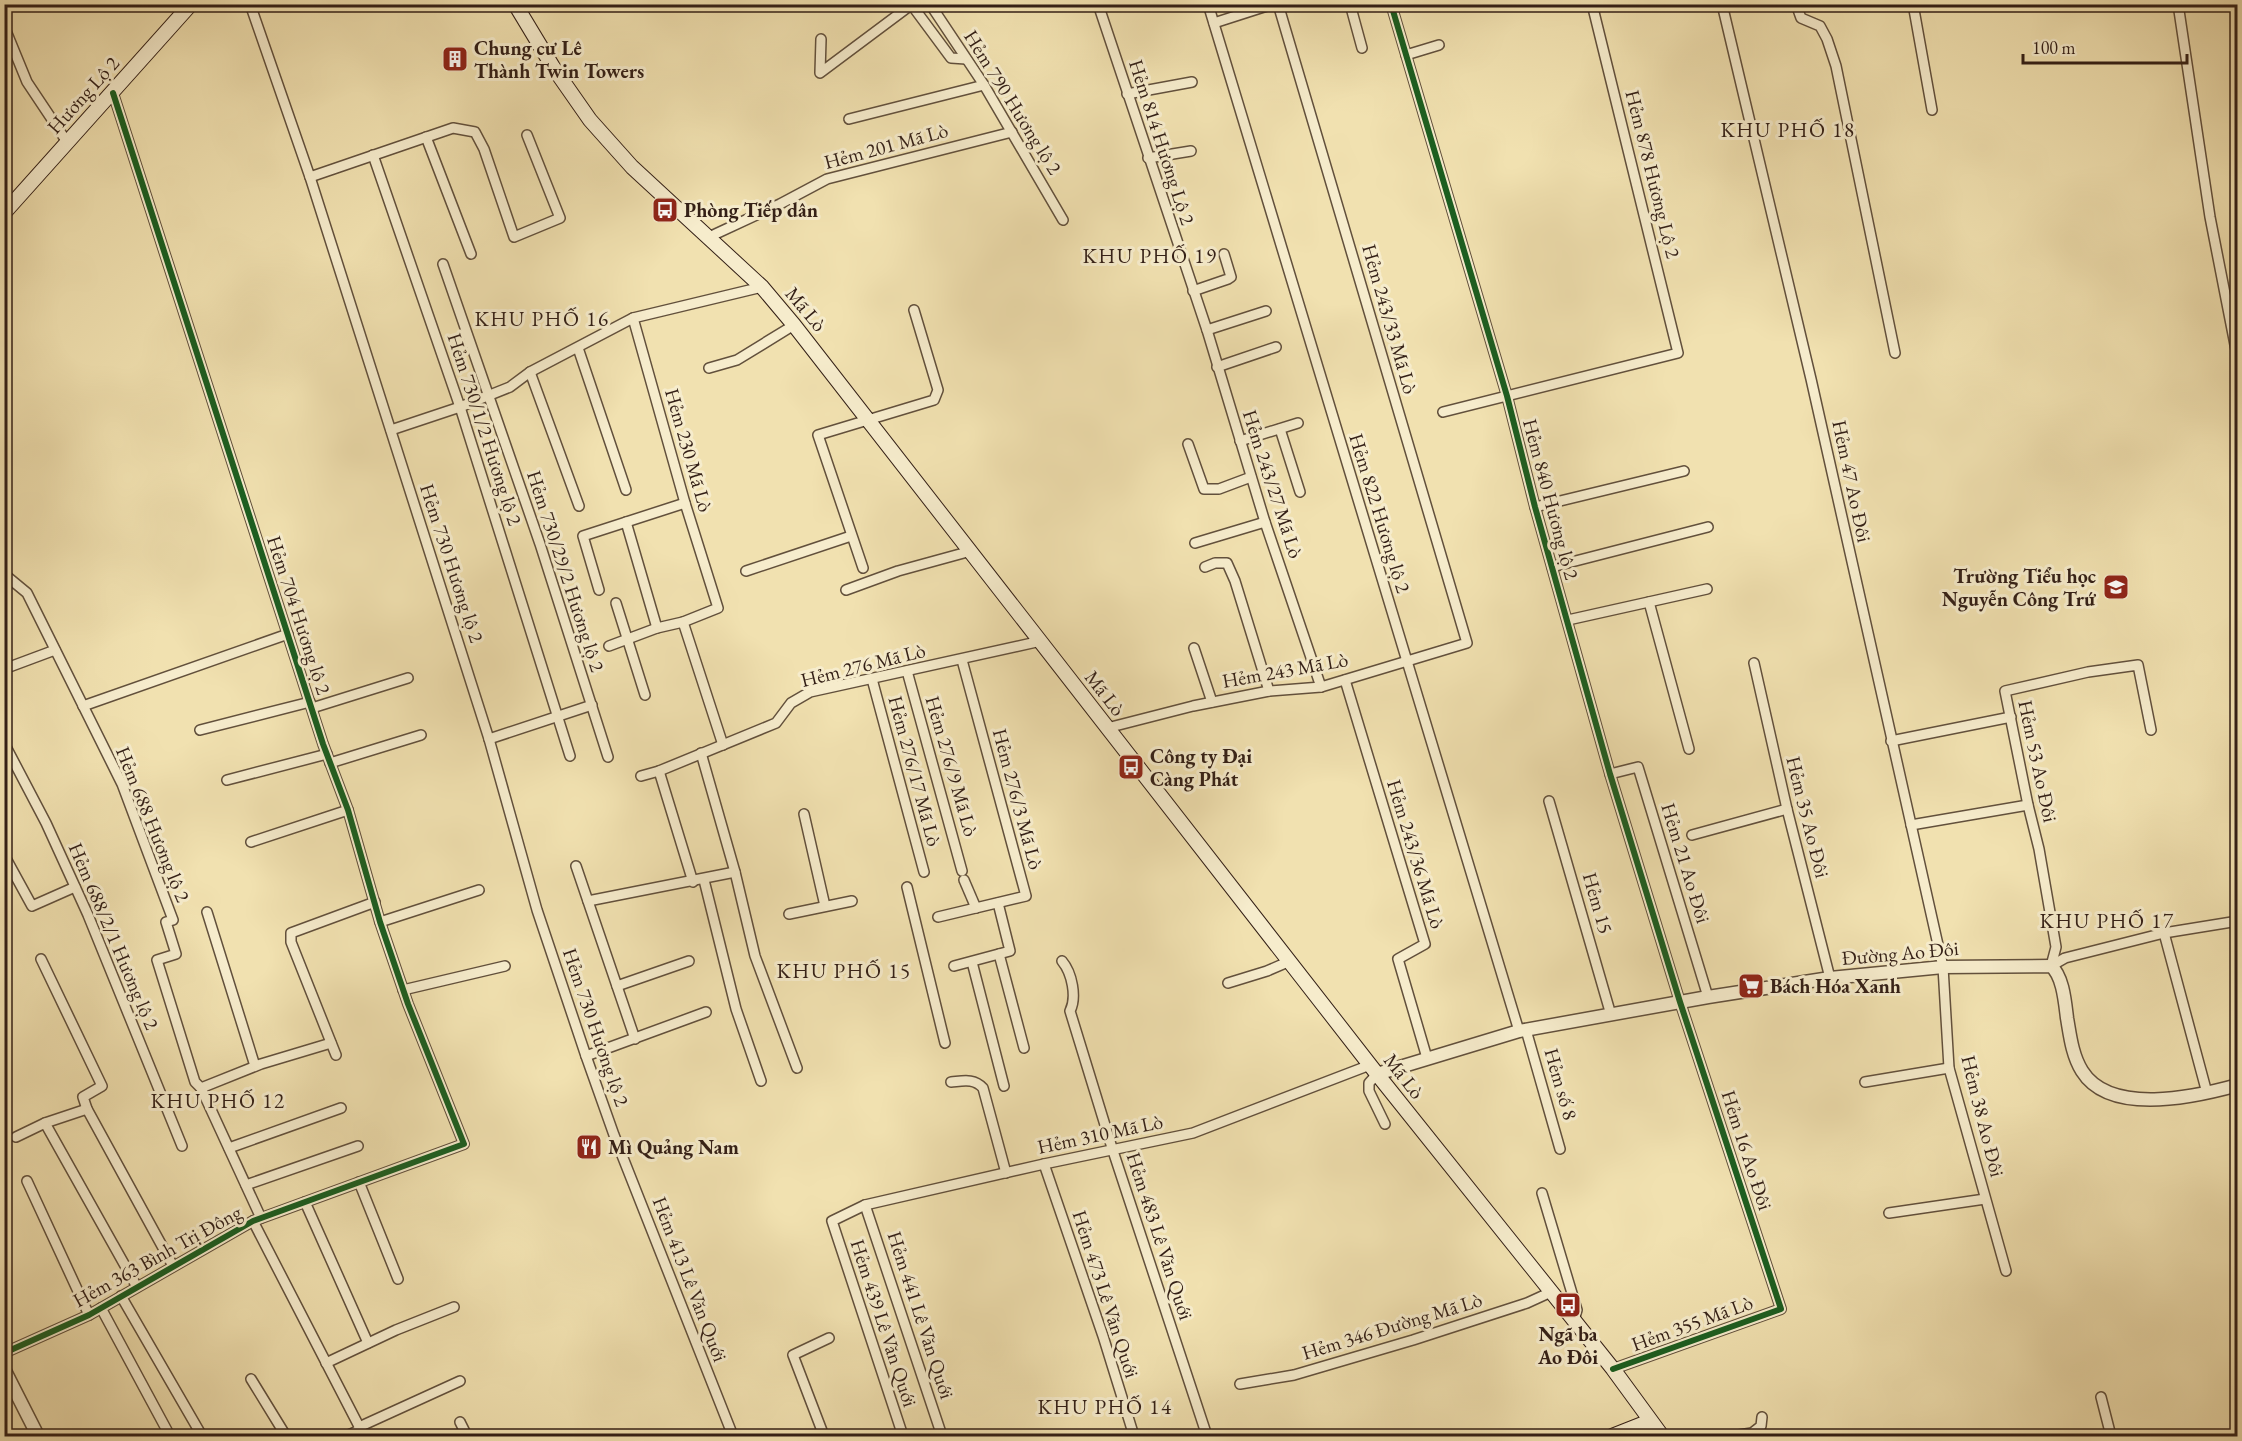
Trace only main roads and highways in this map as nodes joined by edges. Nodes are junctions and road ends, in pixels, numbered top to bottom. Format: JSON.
{"nodes":[{"id":1,"x":191,"y":4,"type":"edge"},
{"id":2,"x":515,"y":4,"type":"edge"},
{"id":3,"x":4,"y":213,"type":"edge"},
{"id":4,"x":1650,"y":1420,"type":"junction"},
{"id":5,"x":1658,"y":1435,"type":"edge"},
{"id":6,"x":1612,"y":1437,"type":"edge"}],
"edges":[{"from":1,"to":3,"type":"main road","name":"Hương Lộ 2"},
{"from":2,"to":4,"type":"main road","name":"Mã Lò"},
{"from":4,"to":5,"type":"main road","name":"Mã Lò"},
{"from":4,"to":6,"type":"main road"}]}
